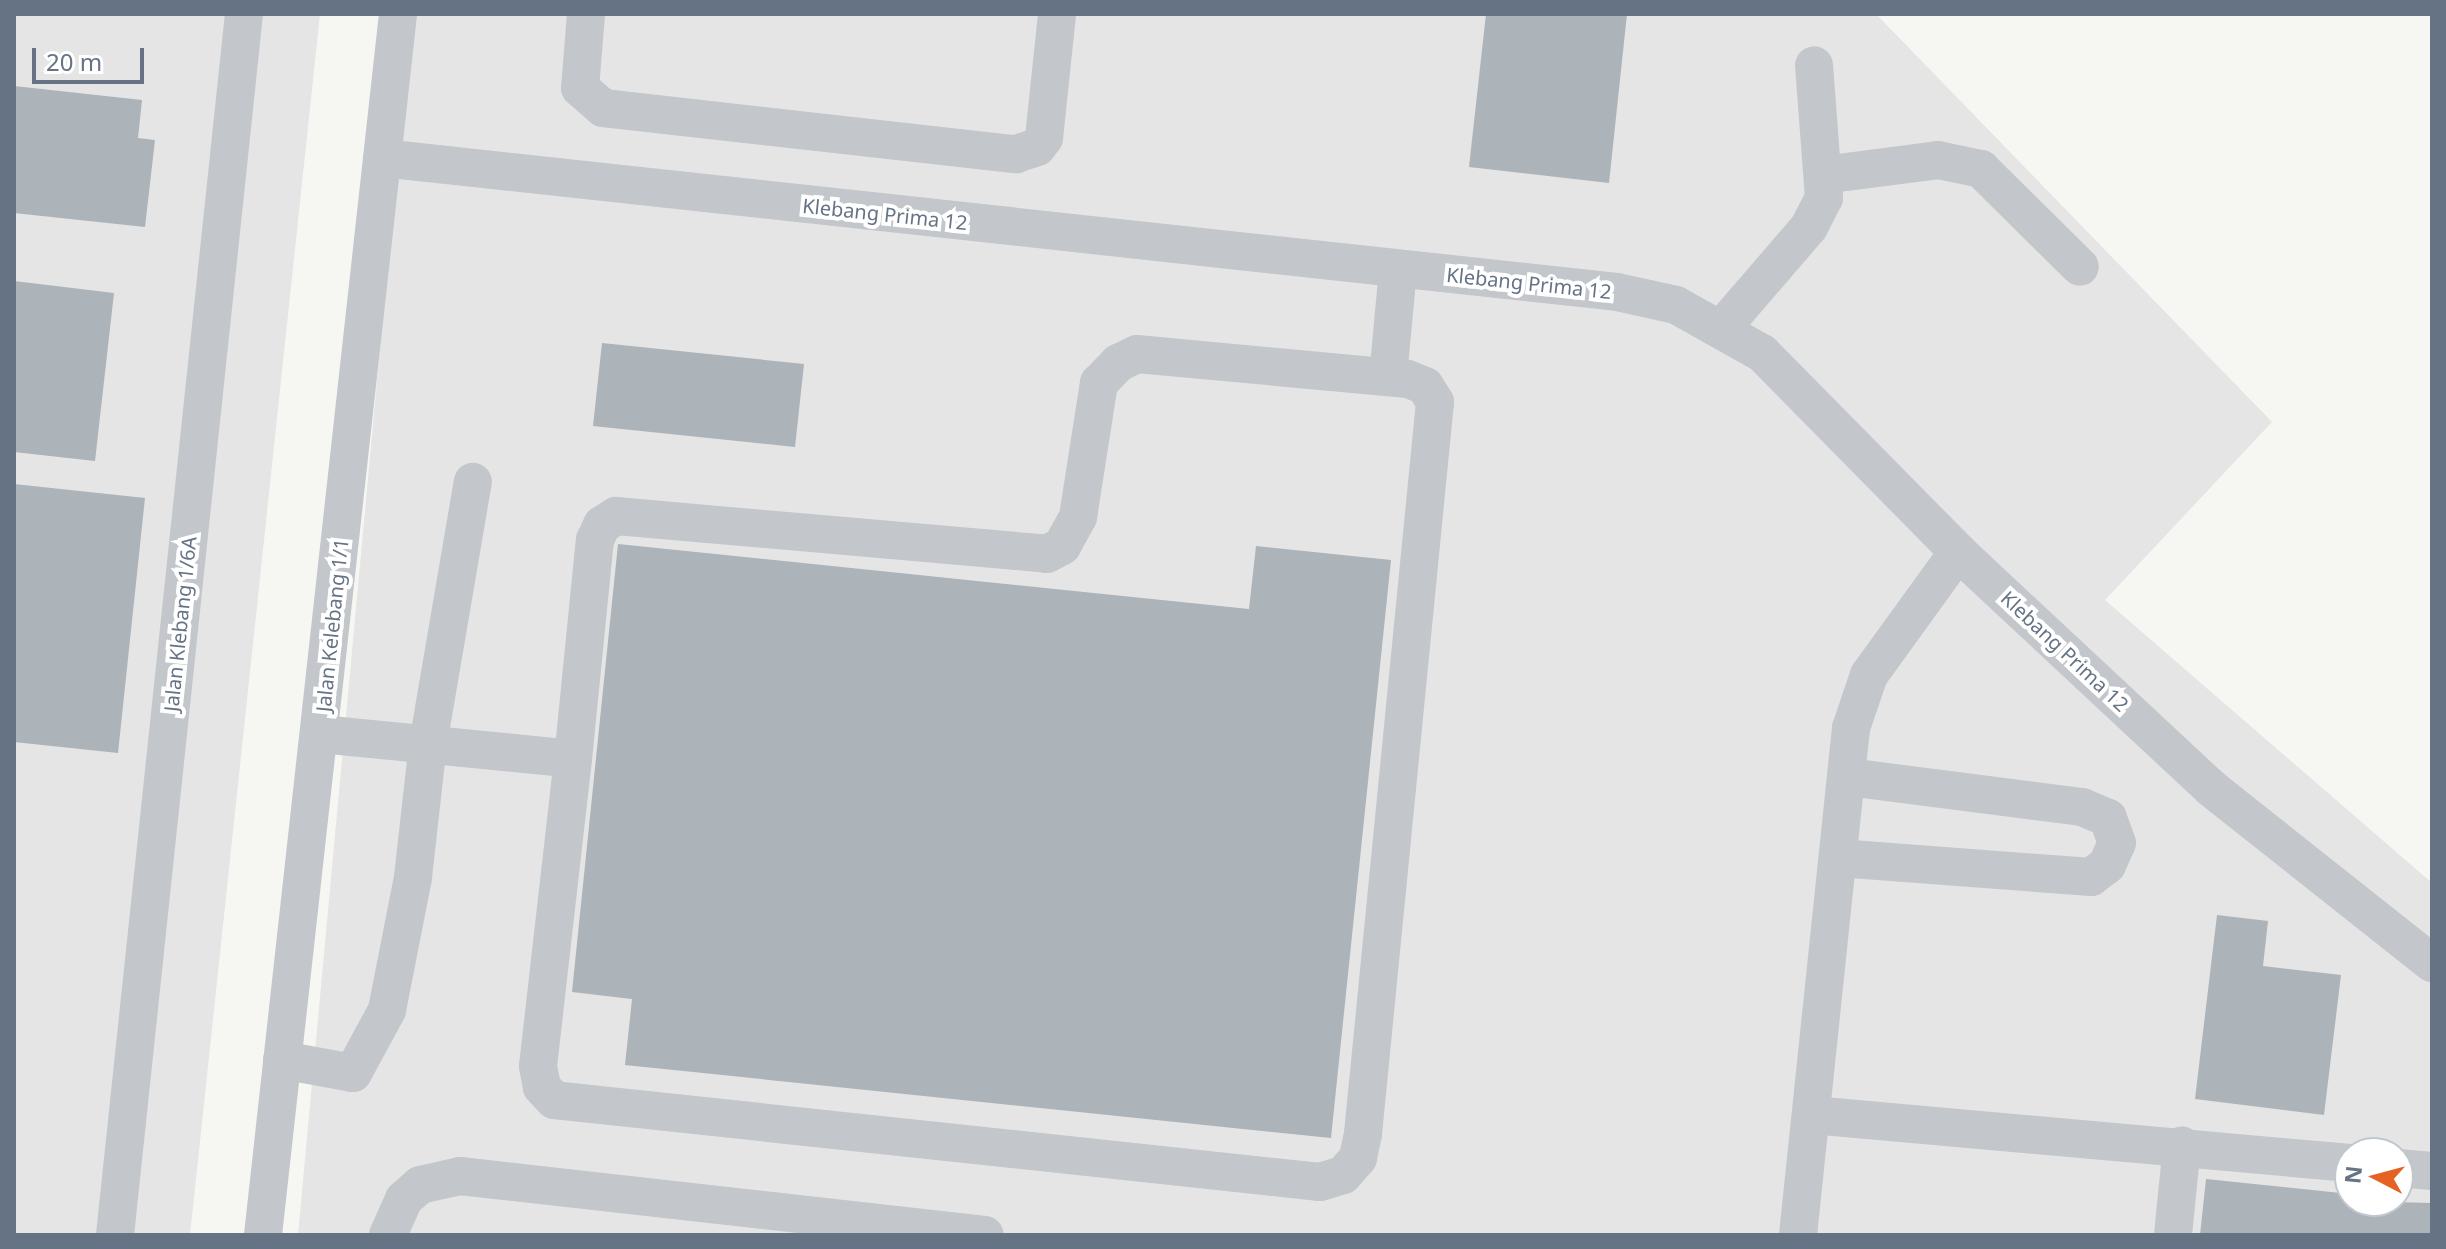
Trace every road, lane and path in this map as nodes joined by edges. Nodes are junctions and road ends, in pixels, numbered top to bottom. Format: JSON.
{"nodes":[{"id":1,"x":244,"y":14,"type":"edge"},
{"id":2,"x":398,"y":14,"type":"edge"},
{"id":3,"x":586,"y":14,"type":"edge"},
{"id":4,"x":1057,"y":14,"type":"edge"},
{"id":5,"x":1814,"y":65,"type":"dead end"},
{"id":6,"x":382,"y":158,"type":"junction"},
{"id":7,"x":1823,"y":175,"type":"junction"},
{"id":8,"x":2080,"y":267,"type":"dead end"},
{"id":9,"x":1398,"y":269,"type":"junction"},
{"id":10,"x":1723,"y":327,"type":"junction"},
{"id":11,"x":1388,"y":377,"type":"junction"},
{"id":12,"x":473,"y":482,"type":"dead end"},
{"id":13,"x":1958,"y":552,"type":"junction"},
{"id":14,"x":320,"y":734,"type":"junction"},
{"id":15,"x":428,"y":744,"type":"junction"},
{"id":16,"x":573,"y":759,"type":"junction"},
{"id":17,"x":1847,"y":777,"type":"junction"},
{"id":18,"x":1838,"y":858,"type":"junction"},
{"id":19,"x":2432,"y":963,"type":"edge"},
{"id":20,"x":282,"y":1060,"type":"junction"},
{"id":21,"x":1812,"y":1115,"type":"junction"},
{"id":22,"x":2182,"y":1145,"type":"junction"},
{"id":23,"x":2334,"y":1161,"type":"edge"},
{"id":24,"x":822,"y":1227,"type":"edge"},
{"id":25,"x":115,"y":1235,"type":"edge"},
{"id":26,"x":263,"y":1235,"type":"edge"},
{"id":27,"x":388,"y":1235,"type":"edge"},
{"id":28,"x":985,"y":1235,"type":"edge"},
{"id":29,"x":1798,"y":1235,"type":"edge"},
{"id":30,"x":2173,"y":1235,"type":"edge"}],
"edges":[{"from":1,"to":25,"type":"street","name":"Jalan Klebang 1/6A"},
{"from":2,"to":6,"type":"street","name":"Jalan Kelebang 1/1"},
{"from":3,"to":4,"type":"street"},
{"from":5,"to":7,"type":"street"},
{"from":6,"to":9,"type":"street","name":"Klebang Prima 12"},
{"from":6,"to":14,"type":"street","name":"Jalan Kelebang 1/1"},
{"from":7,"to":8,"type":"street"},
{"from":7,"to":10,"type":"street"},
{"from":9,"to":10,"type":"street","name":"Klebang Prima 12"},
{"from":9,"to":11,"type":"street"},
{"from":10,"to":13,"type":"street","name":"Klebang Prima 12"},
{"from":11,"to":16,"type":"street"},
{"from":11,"to":16,"type":"street"},
{"from":12,"to":15,"type":"street"},
{"from":13,"to":17,"type":"street"},
{"from":13,"to":19,"type":"street","name":"Klebang Prima 12"},
{"from":14,"to":15,"type":"street"},
{"from":14,"to":20,"type":"street","name":"Jalan Kelebang 1/1"},
{"from":15,"to":16,"type":"street"},
{"from":15,"to":20,"type":"street"},
{"from":17,"to":18,"type":"street"},
{"from":17,"to":18,"type":"street"},
{"from":18,"to":21,"type":"street"},
{"from":20,"to":26,"type":"street","name":"Jalan Kelebang 1/1"},
{"from":21,"to":22,"type":"street"},
{"from":21,"to":29,"type":"street"},
{"from":22,"to":23,"type":"street"},
{"from":22,"to":30,"type":"street"},
{"from":24,"to":27,"type":"street"},
{"from":24,"to":28,"type":"street"}]}
